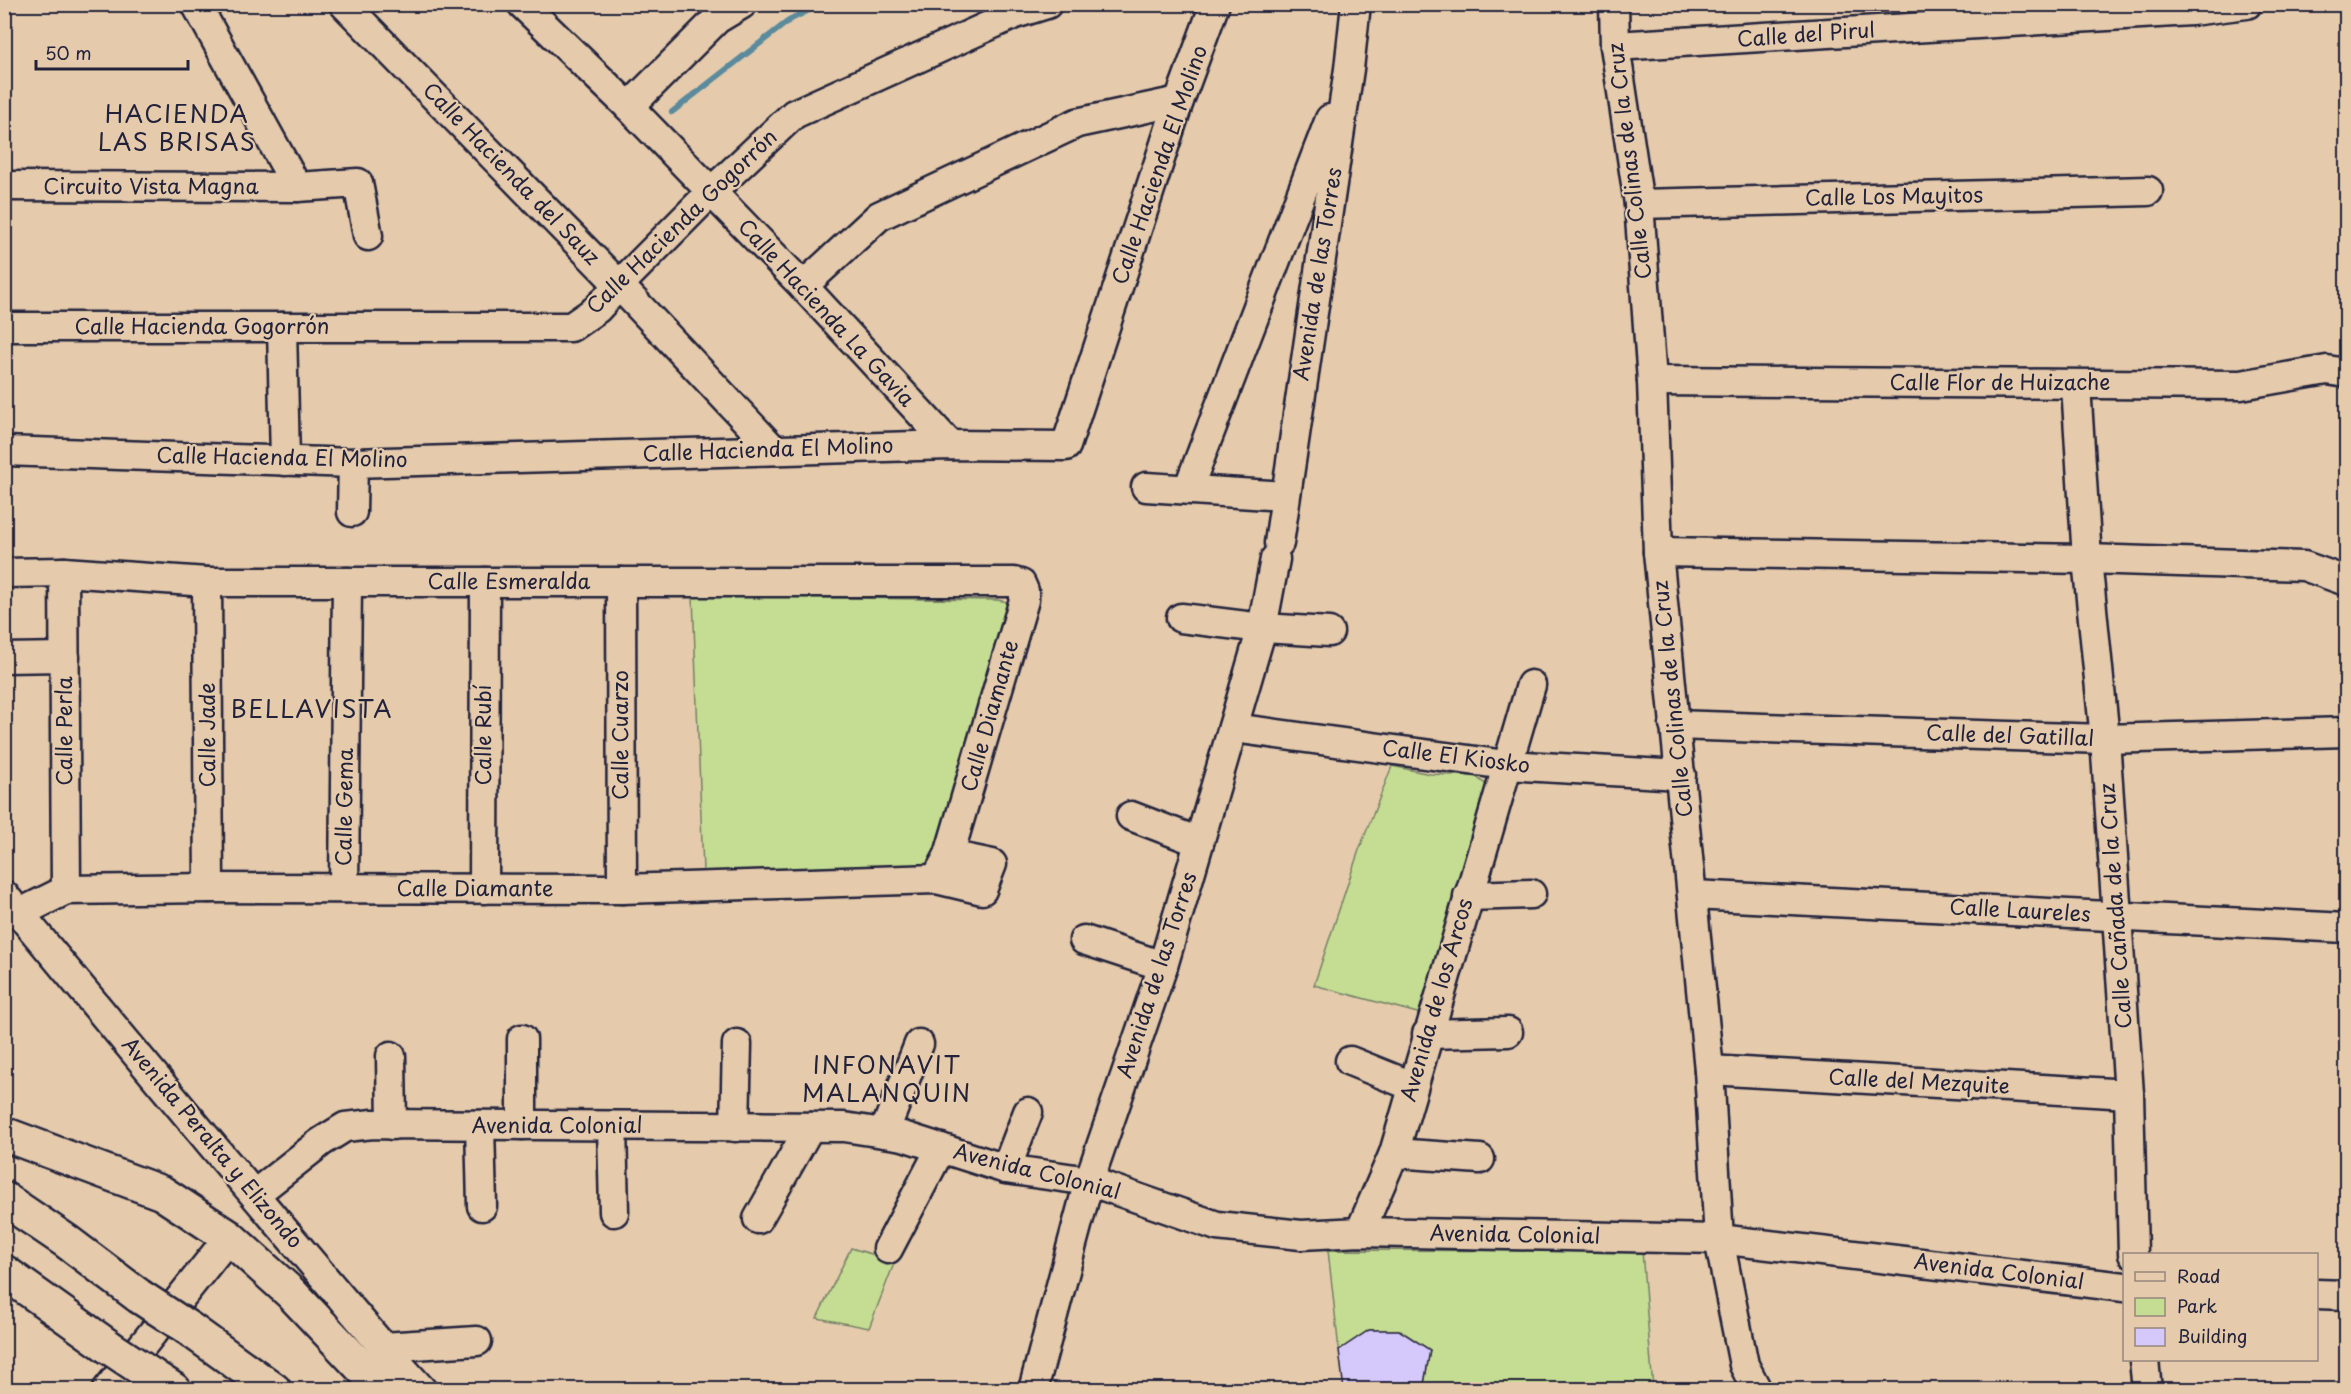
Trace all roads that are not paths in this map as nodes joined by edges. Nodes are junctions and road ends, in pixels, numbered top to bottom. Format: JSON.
{"nodes":[{"id":1,"x":196,"y":4,"type":"edge"},
{"id":2,"x":344,"y":4,"type":"edge"},
{"id":3,"x":522,"y":4,"type":"edge"},
{"id":4,"x":742,"y":4,"type":"edge"},
{"id":5,"x":1047,"y":4,"type":"edge"},
{"id":6,"x":1215,"y":4,"type":"edge"},
{"id":7,"x":1356,"y":4,"type":"edge"},
{"id":8,"x":1614,"y":4,"type":"edge"},
{"id":9,"x":2247,"y":4,"type":"edge"},
{"id":10,"x":1615,"y":46,"type":"junction"},
{"id":11,"x":1349,"y":69,"type":"junction"},
{"id":12,"x":1179,"y":101,"type":"junction"},
{"id":13,"x":629,"y":107,"type":"junction"},
{"id":14,"x":4,"y":186,"type":"edge"},
{"id":15,"x":297,"y":187,"type":"junction"},
{"id":16,"x":2148,"y":191,"type":"dead end"},
{"id":17,"x":711,"y":192,"type":"junction"},
{"id":18,"x":1639,"y":204,"type":"junction"},
{"id":19,"x":368,"y":236,"type":"dead end"},
{"id":20,"x":619,"y":285,"type":"junction"},
{"id":21,"x":803,"y":286,"type":"junction"},
{"id":22,"x":4,"y":327,"type":"edge"},
{"id":23,"x":282,"y":327,"type":"junction"},
{"id":24,"x":2346,"y":373,"type":"edge"},
{"id":25,"x":1652,"y":381,"type":"junction"},
{"id":26,"x":2076,"y":385,"type":"junction"},
{"id":27,"x":950,"y":445,"type":"junction"},
{"id":28,"x":774,"y":450,"type":"junction"},
{"id":29,"x":4,"y":451,"type":"edge"},
{"id":30,"x":285,"y":461,"type":"junction"},
{"id":31,"x":353,"y":463,"type":"junction"},
{"id":32,"x":1146,"y":487,"type":"dead end"},
{"id":33,"x":1188,"y":489,"type":"junction"},
{"id":34,"x":1285,"y":496,"type":"junction"},
{"id":35,"x":352,"y":512,"type":"dead end"},
{"id":36,"x":1658,"y":552,"type":"junction"},
{"id":37,"x":2087,"y":559,"type":"junction"},
{"id":38,"x":64,"y":572,"type":"junction"},
{"id":39,"x":4,"y":573,"type":"edge"},
{"id":40,"x":2346,"y":581,"type":"edge"},
{"id":41,"x":207,"y":582,"type":"junction"},
{"id":42,"x":347,"y":582,"type":"junction"},
{"id":43,"x":485,"y":582,"type":"junction"},
{"id":44,"x":621,"y":582,"type":"junction"},
{"id":45,"x":1014,"y":582,"type":"joint"},
{"id":46,"x":1181,"y":618,"type":"dead end"},
{"id":47,"x":1262,"y":628,"type":"junction"},
{"id":48,"x":1329,"y":632,"type":"dead end"},
{"id":49,"x":65,"y":657,"type":"junction"},
{"id":50,"x":4,"y":658,"type":"edge"},
{"id":51,"x":1531,"y":684,"type":"dead end"},
{"id":52,"x":1674,"y":725,"type":"junction"},
{"id":53,"x":1233,"y":728,"type":"junction"},
{"id":54,"x":2346,"y":732,"type":"edge"},
{"id":55,"x":2105,"y":739,"type":"junction"},
{"id":56,"x":1506,"y":765,"type":"junction"},
{"id":57,"x":1681,"y":775,"type":"junction"},
{"id":58,"x":1131,"y":816,"type":"dead end"},
{"id":59,"x":1199,"y":842,"type":"junction"},
{"id":60,"x":209,"y":888,"type":"junction"},
{"id":61,"x":344,"y":888,"type":"junction"},
{"id":62,"x":484,"y":889,"type":"junction"},
{"id":63,"x":622,"y":889,"type":"junction"},
{"id":64,"x":66,"y":890,"type":"junction"},
{"id":65,"x":1531,"y":894,"type":"dead end"},
{"id":66,"x":1693,"y":895,"type":"junction"},
{"id":67,"x":1468,"y":896,"type":"junction"},
{"id":68,"x":12,"y":904,"type":"edge"},
{"id":69,"x":2116,"y":915,"type":"junction"},
{"id":70,"x":2346,"y":928,"type":"edge"},
{"id":71,"x":1084,"y":940,"type":"dead end"},
{"id":72,"x":1163,"y":966,"type":"junction"},
{"id":73,"x":1508,"y":1032,"type":"dead end"},
{"id":74,"x":1427,"y":1034,"type":"junction"},
{"id":75,"x":522,"y":1039,"type":"dead end"},
{"id":76,"x":736,"y":1044,"type":"dead end"},
{"id":77,"x":919,"y":1044,"type":"dead end"},
{"id":78,"x":391,"y":1056,"type":"dead end"},
{"id":79,"x":1350,"y":1061,"type":"dead end"},
{"id":80,"x":1709,"y":1071,"type":"junction"},
{"id":81,"x":1412,"y":1086,"type":"junction"},
{"id":82,"x":2129,"y":1094,"type":"junction"},
{"id":83,"x":1028,"y":1112,"type":"dead end"},
{"id":84,"x":392,"y":1125,"type":"junction"},
{"id":85,"x":480,"y":1125,"type":"junction"},
{"id":86,"x":522,"y":1125,"type":"junction"},
{"id":87,"x":612,"y":1126,"type":"junction"},
{"id":88,"x":735,"y":1127,"type":"junction"},
{"id":89,"x":810,"y":1127,"type":"junction"},
{"id":90,"x":884,"y":1133,"type":"junction"},
{"id":91,"x":4,"y":1134,"type":"edge"},
{"id":92,"x":942,"y":1148,"type":"junction"},
{"id":93,"x":1394,"y":1153,"type":"junction"},
{"id":94,"x":1480,"y":1160,"type":"dead end"},
{"id":95,"x":1006,"y":1169,"type":"junction"},
{"id":96,"x":1089,"y":1182,"type":"junction"},
{"id":97,"x":255,"y":1194,"type":"junction"},
{"id":98,"x":4,"y":1199,"type":"edge"},
{"id":99,"x":482,"y":1206,"type":"dead end"},
{"id":100,"x":614,"y":1212,"type":"dead end"},
{"id":101,"x":758,"y":1219,"type":"dead end"},
{"id":102,"x":1360,"y":1232,"type":"junction"},
{"id":103,"x":229,"y":1237,"type":"junction"},
{"id":104,"x":1719,"y":1239,"type":"junction"},
{"id":105,"x":888,"y":1249,"type":"dead end"},
{"id":106,"x":2133,"y":1253,"type":"edge"},
{"id":107,"x":4,"y":1272,"type":"edge"},
{"id":108,"x":2123,"y":1287,"type":"edge"},
{"id":109,"x":2318,"y":1294,"type":"edge"},
{"id":110,"x":2346,"y":1295,"type":"edge"},
{"id":111,"x":477,"y":1341,"type":"dead end"},
{"id":112,"x":383,"y":1347,"type":"junction"},
{"id":113,"x":2144,"y":1361,"type":"edge"},
{"id":114,"x":163,"y":1382,"type":"edge"},
{"id":115,"x":107,"y":1389,"type":"edge"},
{"id":116,"x":274,"y":1389,"type":"edge"},
{"id":117,"x":383,"y":1389,"type":"edge"},
{"id":118,"x":422,"y":1389,"type":"edge"},
{"id":119,"x":1033,"y":1389,"type":"edge"},
{"id":120,"x":1757,"y":1389,"type":"edge"},
{"id":121,"x":2147,"y":1389,"type":"edge"}],
"edges":[{"from":1,"to":15,"type":"street","name":"Circuito Vista Magna"},
{"from":2,"to":20,"type":"street","name":"Calle Hacienda del Sauz"},
{"from":3,"to":13,"type":"street","name":"Calle Hacienda La Gavia"},
{"from":4,"to":13,"type":"street"},
{"from":5,"to":17,"type":"street","name":"Calle Hacienda Gogorrón"},
{"from":6,"to":12,"type":"street","name":"Calle Hacienda El Molino"},
{"from":7,"to":11,"type":"street","name":"Avenida de las Torres"},
{"from":8,"to":10,"type":"street","name":"Calle Colinas de la Cruz"},
{"from":9,"to":10,"type":"street","name":"Calle del Pirul"},
{"from":10,"to":18,"type":"street","name":"Calle Colinas de la Cruz"},
{"from":11,"to":33,"type":"street"},
{"from":11,"to":34,"type":"street","name":"Avenida de las Torres"},
{"from":12,"to":21,"type":"street"},
{"from":12,"to":27,"type":"street","name":"Calle Hacienda El Molino"},
{"from":13,"to":17,"type":"street","name":"Calle Hacienda La Gavia"},
{"from":14,"to":15,"type":"street","name":"Circuito Vista Magna"},
{"from":15,"to":19,"type":"street","name":"Circuito Vista Magna"},
{"from":16,"to":18,"type":"street","name":"Calle Los Mayitos"},
{"from":17,"to":20,"type":"street","name":"Calle Hacienda Gogorrón"},
{"from":17,"to":21,"type":"street","name":"Calle Hacienda La Gavia"},
{"from":18,"to":25,"type":"street","name":"Calle Colinas de la Cruz"},
{"from":20,"to":23,"type":"street","name":"Calle Hacienda Gogorrón"},
{"from":20,"to":28,"type":"street","name":"Calle Hacienda del Sauz"},
{"from":21,"to":27,"type":"street","name":"Calle Hacienda La Gavia"},
{"from":22,"to":23,"type":"street","name":"Calle Hacienda Gogorrón"},
{"from":23,"to":30,"type":"street"},
{"from":24,"to":26,"type":"street","name":"Calle Flor de Huizache"},
{"from":25,"to":26,"type":"street","name":"Calle Flor de Huizache"},
{"from":25,"to":36,"type":"street","name":"Calle Colinas de la Cruz"},
{"from":26,"to":37,"type":"street","name":"Calle Cañada de la Cruz"},
{"from":27,"to":28,"type":"street","name":"Calle Hacienda El Molino"},
{"from":28,"to":31,"type":"street","name":"Calle Hacienda El Molino"},
{"from":29,"to":30,"type":"street","name":"Calle Hacienda El Molino"},
{"from":30,"to":31,"type":"street","name":"Calle Hacienda El Molino"},
{"from":31,"to":35,"type":"street"},
{"from":32,"to":33,"type":"street"},
{"from":33,"to":34,"type":"street"},
{"from":34,"to":47,"type":"street","name":"Avenida de las Torres"},
{"from":36,"to":37,"type":"street"},
{"from":36,"to":52,"type":"street","name":"Calle Colinas de la Cruz"},
{"from":37,"to":40,"type":"street"},
{"from":37,"to":55,"type":"street","name":"Calle Cañada de la Cruz"},
{"from":38,"to":39,"type":"street","name":"Calle Esmeralda"},
{"from":38,"to":41,"type":"street","name":"Calle Esmeralda"},
{"from":38,"to":49,"type":"street","name":"Calle Perla"},
{"from":41,"to":42,"type":"street","name":"Calle Esmeralda"},
{"from":41,"to":60,"type":"street","name":"Calle Jade"},
{"from":42,"to":43,"type":"street","name":"Calle Esmeralda"},
{"from":42,"to":61,"type":"street","name":"Calle Gema"},
{"from":43,"to":44,"type":"street","name":"Calle Esmeralda"},
{"from":43,"to":62,"type":"street","name":"Calle Rubí"},
{"from":44,"to":45,"type":"street","name":"Calle Esmeralda"},
{"from":44,"to":63,"type":"street","name":"Calle Cuarzo"},
{"from":45,"to":63,"type":"street","name":"Calle Diamante"},
{"from":46,"to":47,"type":"street"},
{"from":47,"to":48,"type":"street"},
{"from":47,"to":53,"type":"street","name":"Avenida de las Torres"},
{"from":49,"to":50,"type":"street"},
{"from":49,"to":64,"type":"street","name":"Calle Perla"},
{"from":51,"to":56,"type":"street","name":"Avenida de los Arcos"},
{"from":52,"to":55,"type":"street","name":"Calle del Gatillal"},
{"from":52,"to":57,"type":"street","name":"Calle Colinas de la Cruz"},
{"from":53,"to":56,"type":"street","name":"Calle El Kiosko"},
{"from":53,"to":59,"type":"street","name":"Avenida de las Torres"},
{"from":54,"to":55,"type":"street","name":"Calle del Gatillal"},
{"from":55,"to":69,"type":"street","name":"Calle Cañada de la Cruz"},
{"from":56,"to":57,"type":"street","name":"Calle El Kiosko"},
{"from":56,"to":67,"type":"street","name":"Avenida de los Arcos"},
{"from":57,"to":66,"type":"street","name":"Calle Colinas de la Cruz"},
{"from":58,"to":59,"type":"street"},
{"from":59,"to":72,"type":"street","name":"Avenida de las Torres"},
{"from":60,"to":61,"type":"street","name":"Calle Diamante"},
{"from":60,"to":64,"type":"street","name":"Calle Diamante"},
{"from":61,"to":62,"type":"street","name":"Calle Diamante"},
{"from":62,"to":63,"type":"street","name":"Calle Diamante"},
{"from":64,"to":68,"type":"street","name":"Calle Diamante"},
{"from":65,"to":67,"type":"street"},
{"from":66,"to":69,"type":"street","name":"Calle Laureles"},
{"from":66,"to":80,"type":"street","name":"Calle Colinas de la Cruz"},
{"from":67,"to":74,"type":"street","name":"Avenida de los Arcos"},
{"from":68,"to":97,"type":"street","name":"Avenida Peralta y Elizondo"},
{"from":69,"to":70,"type":"street","name":"Calle Laureles"},
{"from":69,"to":82,"type":"street","name":"Calle Cañada de la Cruz"},
{"from":71,"to":72,"type":"street"},
{"from":72,"to":96,"type":"street","name":"Avenida de las Torres"},
{"from":73,"to":74,"type":"street"},
{"from":74,"to":81,"type":"street","name":"Avenida de los Arcos"},
{"from":75,"to":86,"type":"street"},
{"from":76,"to":88,"type":"street"},
{"from":77,"to":90,"type":"street"},
{"from":78,"to":84,"type":"street"},
{"from":79,"to":81,"type":"street"},
{"from":80,"to":82,"type":"street","name":"Calle del Mezquite"},
{"from":80,"to":104,"type":"street","name":"Calle Colinas de la Cruz"},
{"from":81,"to":93,"type":"street","name":"Avenida de los Arcos"},
{"from":82,"to":106,"type":"street","name":"Calle Cañada de la Cruz"},
{"from":83,"to":95,"type":"street"},
{"from":84,"to":85,"type":"street","name":"Avenida Colonial"},
{"from":84,"to":97,"type":"street","name":"Avenida Colonial"},
{"from":85,"to":86,"type":"street","name":"Avenida Colonial"},
{"from":85,"to":99,"type":"street"},
{"from":86,"to":87,"type":"street","name":"Avenida Colonial"},
{"from":87,"to":88,"type":"street","name":"Avenida Colonial"},
{"from":87,"to":100,"type":"street"},
{"from":88,"to":89,"type":"street","name":"Avenida Colonial"},
{"from":89,"to":90,"type":"street","name":"Avenida Colonial"},
{"from":89,"to":101,"type":"street"},
{"from":90,"to":92,"type":"street","name":"Avenida Colonial"},
{"from":91,"to":103,"type":"main road"},
{"from":92,"to":95,"type":"street","name":"Avenida Colonial"},
{"from":92,"to":105,"type":"street"},
{"from":93,"to":94,"type":"street"},
{"from":93,"to":102,"type":"street","name":"Avenida de los Arcos"},
{"from":95,"to":96,"type":"street","name":"Avenida Colonial"},
{"from":96,"to":102,"type":"street","name":"Avenida Colonial"},
{"from":96,"to":119,"type":"street","name":"Avenida de las Torres"},
{"from":97,"to":112,"type":"street","name":"Avenida Peralta y Elizondo"},
{"from":98,"to":116,"type":"main road","bridge":true},
{"from":102,"to":104,"type":"street","name":"Avenida Colonial"},
{"from":103,"to":115,"type":"street"},
{"from":103,"to":117,"type":"main road"},
{"from":104,"to":108,"type":"street","name":"Avenida Colonial"},
{"from":104,"to":120,"type":"street","name":"Calle Colinas de la Cruz"},
{"from":107,"to":114,"type":"main road","bridge":true},
{"from":109,"to":110,"type":"street"},
{"from":111,"to":112,"type":"street"},
{"from":112,"to":118,"type":"street","name":"Avenida Peralta y Elizondo"},
{"from":113,"to":121,"type":"street"}]}
